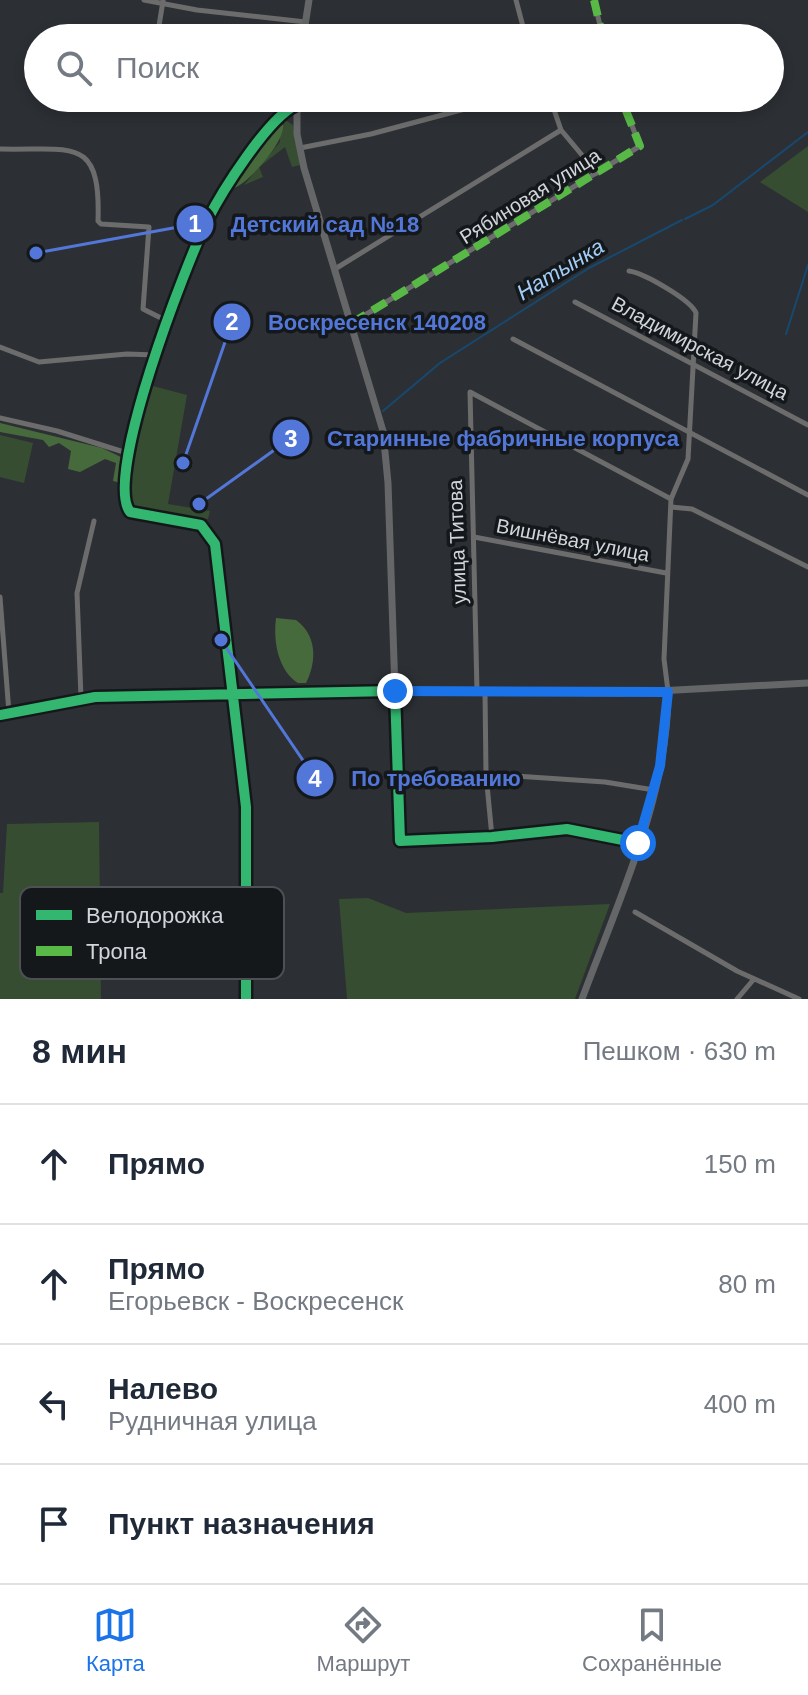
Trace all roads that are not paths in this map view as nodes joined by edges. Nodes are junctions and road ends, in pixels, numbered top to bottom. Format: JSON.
{"nodes":[{"id":1,"x":144,"y":0,"type":"edge"},
{"id":2,"x":309,"y":0,"type":"edge"},
{"id":3,"x":516,"y":0,"type":"edge"},
{"id":4,"x":594,"y":0,"type":"edge"},
{"id":5,"x":163,"y":1,"type":"edge"},
{"id":6,"x":306,"y":22,"type":"joint"},
{"id":7,"x":159,"y":24,"type":"edge"},
{"id":8,"x":522,"y":24,"type":"edge"},
{"id":9,"x":600,"y":24,"type":"edge"},
{"id":10,"x":283,"y":112,"type":"edge"},
{"id":11,"x":297,"y":112,"type":"edge"},
{"id":12,"x":454,"y":112,"type":"edge"},
{"id":13,"x":555,"y":112,"type":"edge"},
{"id":14,"x":627,"y":112,"type":"edge"},
{"id":15,"x":561,"y":130,"type":"junction"},
{"id":16,"x":300,"y":148,"type":"junction"},
{"id":17,"x":0,"y":149,"type":"edge"},
{"id":18,"x":597,"y":173,"type":"junction"},
{"id":19,"x":335,"y":269,"type":"junction"},
{"id":20,"x":629,"y":271,"type":"dead end"},
{"id":21,"x":575,"y":302,"type":"dead end"},
{"id":22,"x":168,"y":321,"type":"junction"},
{"id":23,"x":352,"y":323,"type":"junction"},
{"id":24,"x":513,"y":339,"type":"dead end"},
{"id":25,"x":0,"y":347,"type":"edge"},
{"id":26,"x":155,"y":355,"type":"junction"},
{"id":27,"x":691,"y":363,"type":"junction"},
{"id":28,"x":0,"y":418,"type":"edge"},
{"id":29,"x":808,"y":425,"type":"edge"},
{"id":30,"x":689,"y":435,"type":"junction"},
{"id":31,"x":127,"y":453,"type":"junction"},
{"id":32,"x":808,"y":495,"type":"edge"},
{"id":33,"x":671,"y":499,"type":"junction"},
{"id":34,"x":671,"y":507,"type":"junction"},
{"id":35,"x":94,"y":521,"type":"dead end"},
{"id":36,"x":474,"y":537,"type":"junction"},
{"id":37,"x":808,"y":567,"type":"edge"},
{"id":38,"x":666,"y":573,"type":"junction"},
{"id":39,"x":0,"y":597,"type":"edge"},
{"id":40,"x":808,"y":683,"type":"edge"},
{"id":41,"x":395,"y":691,"type":"junction"},
{"id":42,"x":481,"y":692,"type":"junction"},
{"id":43,"x":668,"y":692,"type":"junction"},
{"id":44,"x":231,"y":694,"type":"junction"},
{"id":45,"x":81,"y":698,"type":"junction"},
{"id":46,"x":9,"y":713,"type":"junction"},
{"id":47,"x":0,"y":715,"type":"edge"},
{"id":48,"x":486,"y":774,"type":"junction"},
{"id":49,"x":654,"y":790,"type":"junction"},
{"id":50,"x":492,"y":837,"type":"junction"},
{"id":51,"x":638,"y":843,"type":"junction"},
{"id":52,"x":246,"y":887,"type":"edge"},
{"id":53,"x":635,"y":912,"type":"dead end"},
{"id":54,"x":754,"y":979,"type":"junction"},
{"id":55,"x":582,"y":999,"type":"edge"},
{"id":56,"x":737,"y":999,"type":"edge"},
{"id":57,"x":799,"y":999,"type":"edge"}],
"edges":[{"from":1,"to":5,"type":"street"},
{"from":2,"to":6,"type":"main road"},
{"from":3,"to":8,"type":"street"},
{"from":4,"to":9,"type":"street"},
{"from":5,"to":6,"type":"street"},
{"from":5,"to":7,"type":"street"},
{"from":10,"to":22,"type":"main road"},
{"from":11,"to":16,"type":"main road"},
{"from":12,"to":16,"type":"street"},
{"from":13,"to":15,"type":"street"},
{"from":14,"to":18,"type":"street","name":"Рябиновая улица"},
{"from":15,"to":18,"type":"street"},
{"from":15,"to":19,"type":"street"},
{"from":16,"to":19,"type":"main road"},
{"from":17,"to":22,"type":"street"},
{"from":18,"to":23,"type":"street","name":"Рябиновая улица"},
{"from":19,"to":23,"type":"main road"},
{"from":20,"to":27,"type":"street"},
{"from":21,"to":27,"type":"street","name":"Владимирская улица"},
{"from":22,"to":26,"type":"main road"},
{"from":23,"to":41,"type":"main road"},
{"from":24,"to":30,"type":"street"},
{"from":25,"to":26,"type":"street"},
{"from":26,"to":31,"type":"main road"},
{"from":27,"to":29,"type":"street","name":"Владимирская улица"},
{"from":27,"to":30,"type":"street"},
{"from":28,"to":31,"type":"street"},
{"from":30,"to":32,"type":"street"},
{"from":30,"to":33,"type":"street"},
{"from":31,"to":44,"type":"main road"},
{"from":33,"to":34,"type":"street"},
{"from":33,"to":36,"type":"street","name":"улица Титова"},
{"from":34,"to":37,"type":"street"},
{"from":34,"to":38,"type":"street"},
{"from":35,"to":45,"type":"street"},
{"from":36,"to":38,"type":"street","name":"Вишнёвая улица"},
{"from":36,"to":42,"type":"street","name":"улица Титова"},
{"from":38,"to":43,"type":"street"},
{"from":39,"to":46,"type":"street"},
{"from":40,"to":43,"type":"main road"},
{"from":41,"to":42,"type":"main road"},
{"from":41,"to":44,"type":"main road"},
{"from":41,"to":50,"type":"street"},
{"from":42,"to":43,"type":"main road"},
{"from":42,"to":48,"type":"street","name":"улица Титова"},
{"from":43,"to":49,"type":"main road"},
{"from":44,"to":45,"type":"street"},
{"from":44,"to":52,"type":"street"},
{"from":45,"to":46,"type":"street"},
{"from":46,"to":47,"type":"street"},
{"from":48,"to":49,"type":"street"},
{"from":48,"to":50,"type":"street","name":"улица Титова"},
{"from":49,"to":51,"type":"main road"},
{"from":50,"to":51,"type":"street"},
{"from":51,"to":55,"type":"main road"},
{"from":53,"to":54,"type":"street"},
{"from":54,"to":56,"type":"street"},
{"from":54,"to":57,"type":"street"}]}
